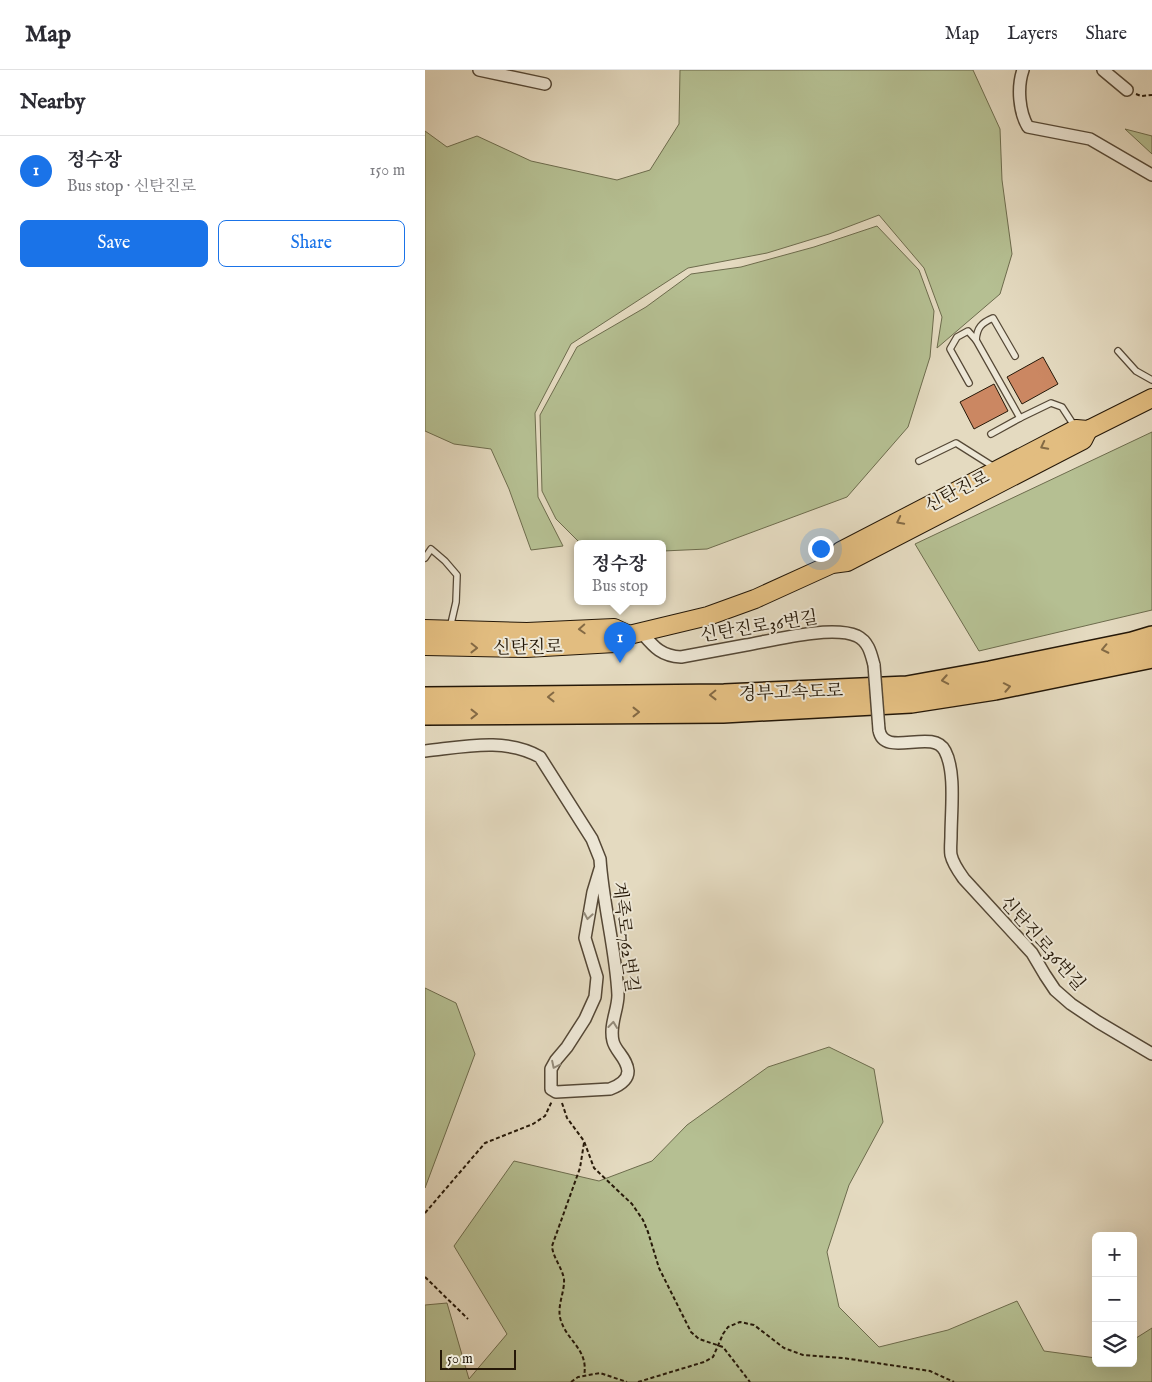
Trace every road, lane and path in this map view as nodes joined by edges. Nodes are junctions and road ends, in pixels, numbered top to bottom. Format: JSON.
{"nodes":[{"id":1,"x":479,"y":70,"type":"edge"},
{"id":2,"x":1023,"y":70,"type":"edge"},
{"id":3,"x":1103,"y":70,"type":"edge"},
{"id":4,"x":545,"y":84,"type":"dead end"},
{"id":5,"x":1127,"y":90,"type":"joint"},
{"id":6,"x":1152,"y":96,"type":"edge"},
{"id":7,"x":1152,"y":175,"type":"edge"},
{"id":8,"x":975,"y":340,"type":"junction"},
{"id":9,"x":1117,"y":351,"type":"dead end"},
{"id":10,"x":1015,"y":356,"type":"dead end"},
{"id":11,"x":1152,"y":380,"type":"edge"},
{"id":12,"x":969,"y":383,"type":"dead end"},
{"id":13,"x":1152,"y":398,"type":"edge"},
{"id":14,"x":1020,"y":418,"type":"junction"},
{"id":15,"x":1082,"y":430,"type":"junction"},
{"id":16,"x":991,"y":434,"type":"dead end"},
{"id":17,"x":919,"y":461,"type":"dead end"},
{"id":18,"x":997,"y":470,"type":"junction"},
{"id":19,"x":425,"y":558,"type":"edge"},
{"id":20,"x":832,"y":564,"type":"junction"},
{"id":21,"x":425,"y":629,"type":"edge"},
{"id":22,"x":450,"y":630,"type":"junction"},
{"id":23,"x":635,"y":634,"type":"junction"},
{"id":24,"x":1152,"y":638,"type":"edge"},
{"id":25,"x":425,"y":646,"type":"edge"},
{"id":26,"x":1152,"y":657,"type":"edge"},
{"id":27,"x":425,"y":698,"type":"edge"},
{"id":28,"x":425,"y":714,"type":"edge"},
{"id":29,"x":425,"y":750,"type":"edge"},
{"id":30,"x":600,"y":869,"type":"junction"},
{"id":31,"x":1152,"y":1054,"type":"edge"},
{"id":32,"x":556,"y":1092,"type":"junction"},
{"id":33,"x":584,"y":1141,"type":"junction"},
{"id":34,"x":425,"y":1213,"type":"edge"},
{"id":35,"x":425,"y":1277,"type":"edge"},
{"id":36,"x":469,"y":1318,"type":"dead end"},
{"id":37,"x":719,"y":1345,"type":"junction"},
{"id":38,"x":584,"y":1376,"type":"junction"},
{"id":39,"x":571,"y":1382,"type":"edge"},
{"id":40,"x":627,"y":1382,"type":"edge"},
{"id":41,"x":638,"y":1382,"type":"edge"},
{"id":42,"x":749,"y":1382,"type":"edge"},
{"id":43,"x":954,"y":1382,"type":"edge"}],
"edges":[{"from":1,"to":4,"type":"street"},
{"from":2,"to":7,"type":"street"},
{"from":3,"to":5,"type":"street"},
{"from":5,"to":6,"type":"path"},
{"from":8,"to":10,"type":"lane"},
{"from":8,"to":12,"type":"lane"},
{"from":8,"to":14,"type":"lane"},
{"from":9,"to":11,"type":"lane"},
{"from":13,"to":15,"type":"main road","name":"신탄진로"},
{"from":14,"to":15,"type":"lane"},
{"from":14,"to":16,"type":"lane"},
{"from":15,"to":18,"type":"main road","name":"신탄진로","one_way":true},
{"from":15,"to":20,"type":"main road","name":"신탄진로"},
{"from":17,"to":18,"type":"lane"},
{"from":18,"to":20,"type":"main road","name":"신탄진로","one_way":true},
{"from":19,"to":22,"type":"lane"},
{"from":20,"to":23,"type":"main road","name":"신탄진로"},
{"from":21,"to":22,"type":"main road","name":"신탄진로"},
{"from":23,"to":22,"type":"main road","name":"신탄진로","one_way":true},
{"from":25,"to":23,"type":"main road","name":"신탄진로","one_way":true},
{"from":23,"to":31,"type":"street","name":"신탄진로36번길","bridge":true},
{"from":24,"to":27,"type":"highway","name":"경부고속도로","one_way":true},
{"from":28,"to":26,"type":"highway","name":"경부고속도로","one_way":true},
{"from":29,"to":30,"type":"street","name":"계족로762번길"},
{"from":30,"to":32,"type":"street","name":"계족로762번길","one_way":true},
{"from":32,"to":30,"type":"street","name":"계족로762번길","one_way":true},
{"from":32,"to":33,"type":"path"},
{"from":32,"to":34,"type":"path"},
{"from":33,"to":37,"type":"path"},
{"from":33,"to":38,"type":"path"},
{"from":35,"to":36,"type":"path"},
{"from":37,"to":41,"type":"path"},
{"from":37,"to":42,"type":"path"},
{"from":37,"to":43,"type":"path"},
{"from":38,"to":39,"type":"path"},
{"from":38,"to":40,"type":"path"}]}
